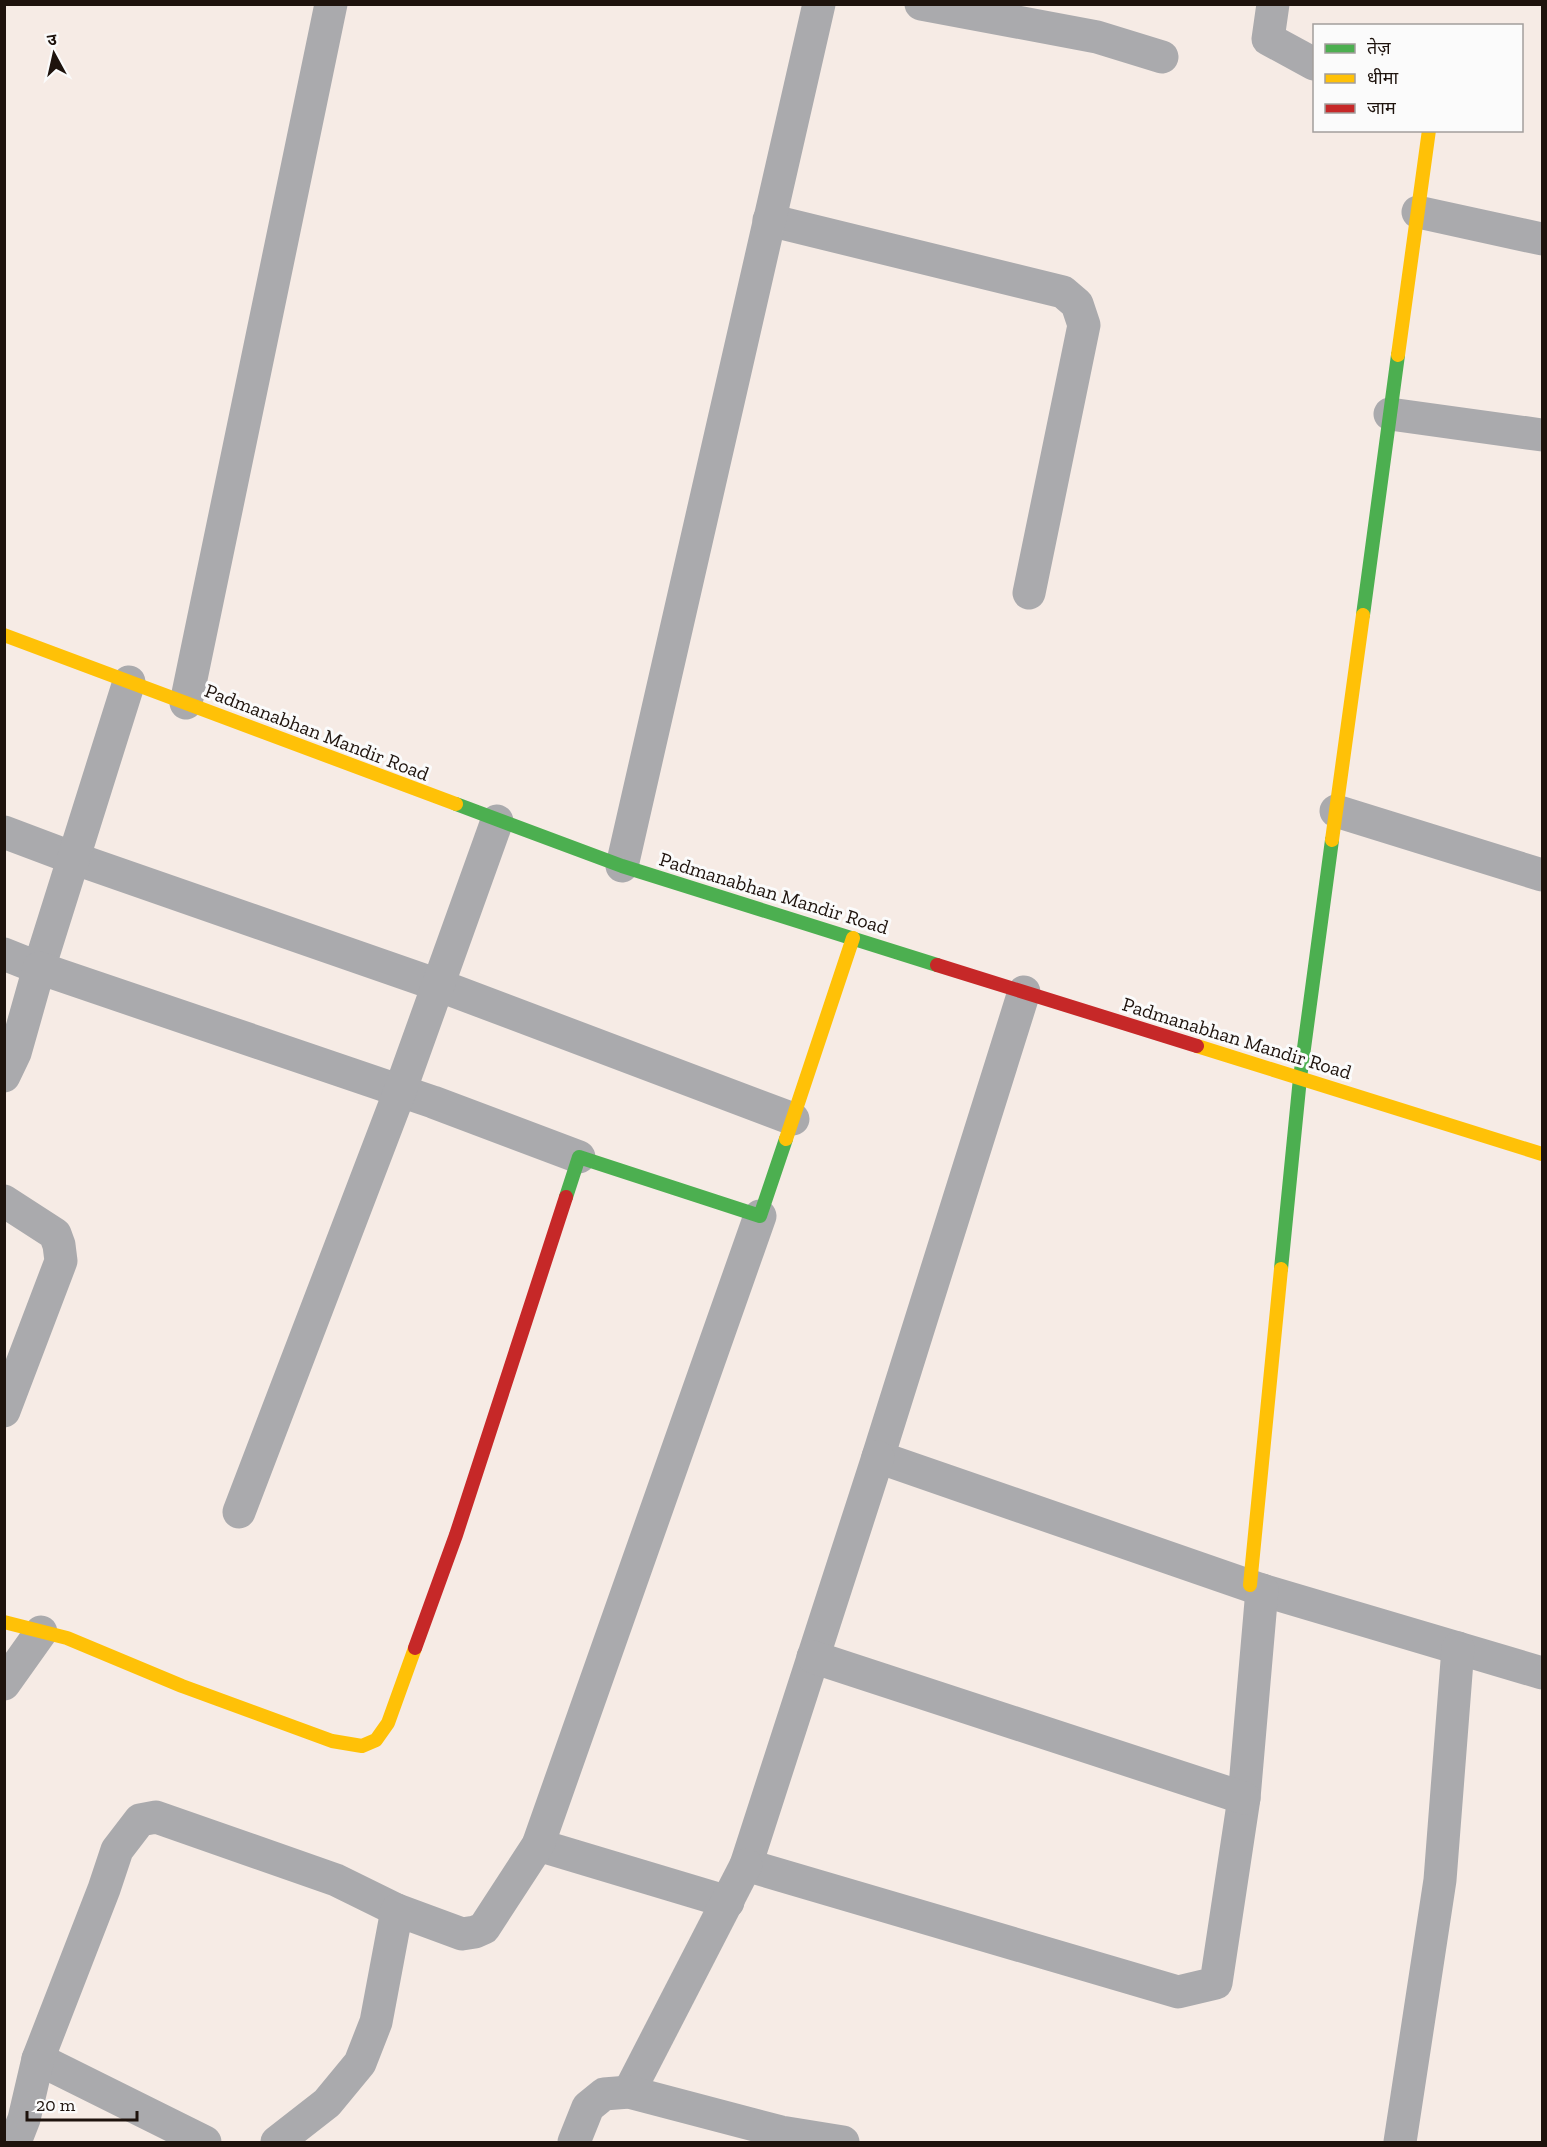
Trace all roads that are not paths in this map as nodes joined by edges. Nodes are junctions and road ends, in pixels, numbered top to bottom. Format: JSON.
{"nodes":[{"id":1,"x":331,"y":4,"type":"edge"},
{"id":2,"x":819,"y":4,"type":"edge"},
{"id":3,"x":921,"y":4,"type":"edge"},
{"id":4,"x":1273,"y":4,"type":"edge"},
{"id":5,"x":1162,"y":57,"type":"dead end"},
{"id":6,"x":1313,"y":63,"type":"edge"},
{"id":7,"x":1429,"y":132,"type":"edge"},
{"id":8,"x":1418,"y":212,"type":"junction"},
{"id":9,"x":769,"y":220,"type":"junction"},
{"id":10,"x":1542,"y":238,"type":"edge"},
{"id":11,"x":1390,"y":414,"type":"junction"},
{"id":12,"x":1542,"y":435,"type":"edge"},
{"id":13,"x":1029,"y":593,"type":"dead end"},
{"id":14,"x":4,"y":635,"type":"edge"},
{"id":15,"x":129,"y":682,"type":"junction"},
{"id":16,"x":186,"y":703,"type":"junction"},
{"id":17,"x":1336,"y":811,"type":"junction"},
{"id":18,"x":498,"y":821,"type":"junction"},
{"id":19,"x":4,"y":832,"type":"edge"},
{"id":20,"x":73,"y":858,"type":"junction"},
{"id":21,"x":622,"y":866,"type":"junction"},
{"id":22,"x":1542,"y":874,"type":"edge"},
{"id":23,"x":854,"y":938,"type":"junction"},
{"id":24,"x":4,"y":954,"type":"edge"},
{"id":25,"x":39,"y":968,"type":"junction"},
{"id":26,"x":438,"y":985,"type":"junction"},
{"id":27,"x":1024,"y":992,"type":"junction"},
{"id":28,"x":4,"y":1077,"type":"edge"},
{"id":29,"x":1300,"y":1078,"type":"junction"},
{"id":30,"x":400,"y":1091,"type":"junction"},
{"id":31,"x":793,"y":1119,"type":"junction"},
{"id":32,"x":1542,"y":1154,"type":"edge"},
{"id":33,"x":579,"y":1157,"type":"junction"},
{"id":34,"x":4,"y":1201,"type":"edge"},
{"id":35,"x":760,"y":1216,"type":"junction"},
{"id":36,"x":4,"y":1411,"type":"edge"},
{"id":37,"x":878,"y":1457,"type":"junction"},
{"id":38,"x":239,"y":1512,"type":"dead end"},
{"id":39,"x":1256,"y":1588,"type":"junction"},
{"id":40,"x":4,"y":1622,"type":"edge"},
{"id":41,"x":41,"y":1632,"type":"junction"},
{"id":42,"x":1458,"y":1648,"type":"junction"},
{"id":43,"x":813,"y":1657,"type":"junction"},
{"id":44,"x":1542,"y":1673,"type":"edge"},
{"id":45,"x":4,"y":1684,"type":"edge"},
{"id":46,"x":1244,"y":1798,"type":"junction"},
{"id":47,"x":538,"y":1845,"type":"junction"},
{"id":48,"x":746,"y":1865,"type":"junction"},
{"id":49,"x":728,"y":1902,"type":"junction"},
{"id":50,"x":397,"y":1910,"type":"junction"},
{"id":51,"x":38,"y":2059,"type":"junction"},
{"id":52,"x":628,"y":2092,"type":"junction"},
{"id":53,"x":779,"y":2137,"type":"edge"},
{"id":54,"x":15,"y":2142,"type":"edge"},
{"id":55,"x":205,"y":2142,"type":"edge"},
{"id":56,"x":277,"y":2142,"type":"edge"},
{"id":57,"x":574,"y":2142,"type":"edge"},
{"id":58,"x":843,"y":2142,"type":"edge"},
{"id":59,"x":1400,"y":2142,"type":"edge"}],
"edges":[{"from":1,"to":16,"type":"street"},
{"from":2,"to":9,"type":"street"},
{"from":3,"to":5,"type":"street"},
{"from":4,"to":6,"type":"street"},
{"from":7,"to":8,"type":"street"},
{"from":8,"to":10,"type":"street"},
{"from":8,"to":11,"type":"street"},
{"from":9,"to":13,"type":"street"},
{"from":9,"to":21,"type":"street"},
{"from":11,"to":12,"type":"street"},
{"from":11,"to":17,"type":"street"},
{"from":14,"to":15,"type":"street","name":"Padmanabhan Mandir Road"},
{"from":15,"to":16,"type":"street","name":"Padmanabhan Mandir Road"},
{"from":15,"to":20,"type":"street"},
{"from":16,"to":18,"type":"street","name":"Padmanabhan Mandir Road"},
{"from":17,"to":22,"type":"street"},
{"from":17,"to":29,"type":"street"},
{"from":18,"to":21,"type":"street","name":"Padmanabhan Mandir Road"},
{"from":18,"to":26,"type":"street"},
{"from":19,"to":20,"type":"street"},
{"from":20,"to":25,"type":"street"},
{"from":20,"to":26,"type":"street"},
{"from":21,"to":23,"type":"street","name":"Padmanabhan Mandir Road"},
{"from":23,"to":27,"type":"street","name":"Padmanabhan Mandir Road"},
{"from":23,"to":31,"type":"street"},
{"from":24,"to":25,"type":"street"},
{"from":25,"to":28,"type":"street"},
{"from":25,"to":30,"type":"street"},
{"from":26,"to":30,"type":"street"},
{"from":26,"to":31,"type":"street"},
{"from":27,"to":29,"type":"street","name":"Padmanabhan Mandir Road"},
{"from":27,"to":37,"type":"street"},
{"from":29,"to":32,"type":"street","name":"Padmanabhan Mandir Road"},
{"from":29,"to":39,"type":"street"},
{"from":30,"to":33,"type":"street"},
{"from":30,"to":38,"type":"street"},
{"from":31,"to":35,"type":"street"},
{"from":33,"to":35,"type":"street"},
{"from":33,"to":41,"type":"street"},
{"from":34,"to":36,"type":"street"},
{"from":35,"to":47,"type":"street"},
{"from":37,"to":39,"type":"street"},
{"from":37,"to":43,"type":"street"},
{"from":39,"to":42,"type":"street"},
{"from":39,"to":46,"type":"street"},
{"from":40,"to":41,"type":"street"},
{"from":41,"to":45,"type":"street"},
{"from":42,"to":44,"type":"street"},
{"from":42,"to":59,"type":"street"},
{"from":43,"to":46,"type":"street"},
{"from":43,"to":48,"type":"street"},
{"from":46,"to":48,"type":"street"},
{"from":47,"to":49,"type":"street"},
{"from":47,"to":50,"type":"street"},
{"from":48,"to":49,"type":"street"},
{"from":49,"to":52,"type":"street"},
{"from":50,"to":51,"type":"street"},
{"from":50,"to":56,"type":"street"},
{"from":51,"to":54,"type":"street"},
{"from":51,"to":55,"type":"street"},
{"from":52,"to":53,"type":"street"},
{"from":52,"to":57,"type":"street"},
{"from":53,"to":58,"type":"street"}]}
